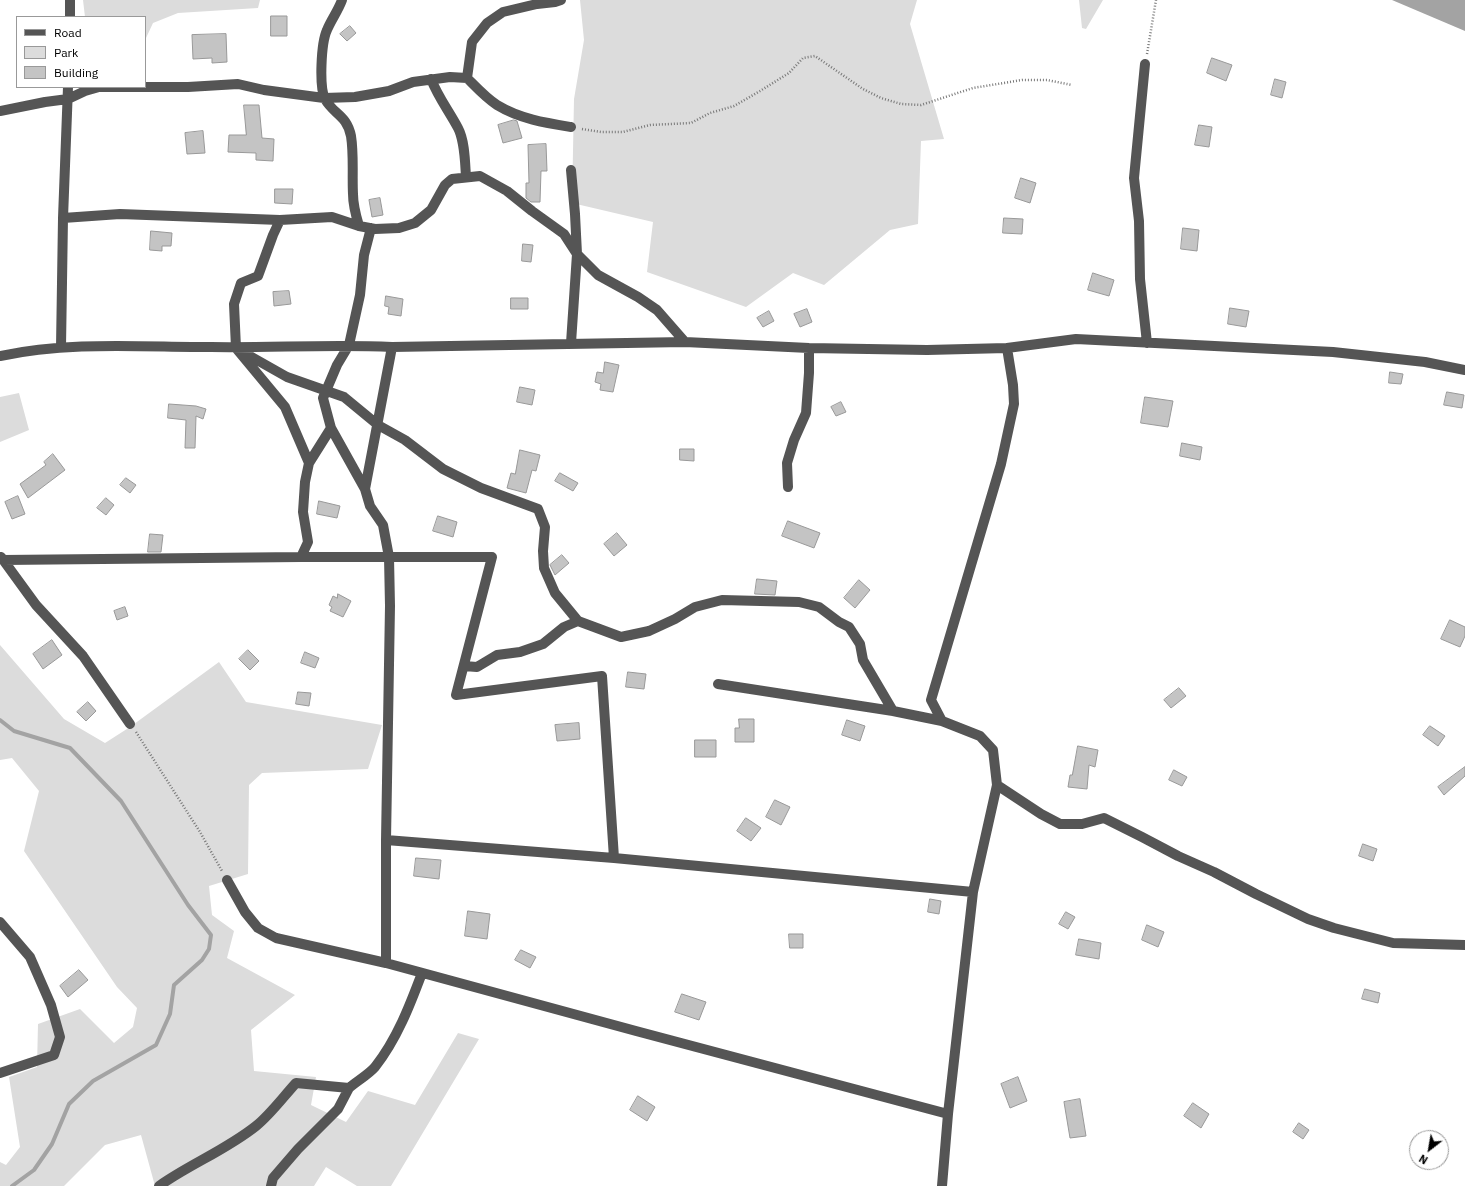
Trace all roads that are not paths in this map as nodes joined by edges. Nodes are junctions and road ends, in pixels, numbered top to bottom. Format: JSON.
{"nodes":[{"id":1,"x":70,"y":0,"type":"edge"},
{"id":2,"x":342,"y":0,"type":"edge"},
{"id":3,"x":561,"y":0,"type":"edge"},
{"id":4,"x":70,"y":16,"type":"edge"},
{"id":5,"x":1145,"y":64,"type":"road end"},
{"id":6,"x":467,"y":78,"type":"junction"},
{"id":7,"x":432,"y":79,"type":"junction"},
{"id":8,"x":146,"y":87,"type":"edge"},
{"id":9,"x":68,"y":88,"type":"edge"},
{"id":10,"x":96,"y":88,"type":"edge"},
{"id":11,"x":324,"y":98,"type":"junction"},
{"id":12,"x":68,"y":99,"type":"junction"},
{"id":13,"x":0,"y":111,"type":"edge"},
{"id":14,"x":571,"y":127,"type":"road end"},
{"id":15,"x":571,"y":170,"type":"dead end"},
{"id":16,"x":466,"y":177,"type":"junction"},
{"id":17,"x":63,"y":218,"type":"junction"},
{"id":18,"x":280,"y":220,"type":"junction"},
{"id":19,"x":359,"y":226,"type":"junction"},
{"id":20,"x":370,"y":228,"type":"junction"},
{"id":21,"x":577,"y":254,"type":"junction"},
{"id":22,"x":686,"y":342,"type":"junction"},
{"id":23,"x":571,"y":343,"type":"junction"},
{"id":24,"x":1147,"y":343,"type":"junction"},
{"id":25,"x":349,"y":345,"type":"junction"},
{"id":26,"x":62,"y":346,"type":"junction"},
{"id":27,"x":392,"y":347,"type":"junction"},
{"id":28,"x":236,"y":348,"type":"junction"},
{"id":29,"x":809,"y":348,"type":"junction"},
{"id":30,"x":1007,"y":348,"type":"junction"},
{"id":31,"x":0,"y":356,"type":"edge"},
{"id":32,"x":1465,"y":370,"type":"edge"},
{"id":33,"x":326,"y":391,"type":"junction"},
{"id":34,"x":378,"y":425,"type":"junction"},
{"id":35,"x":331,"y":428,"type":"junction"},
{"id":36,"x":309,"y":463,"type":"junction"},
{"id":37,"x":788,"y":487,"type":"dead end"},
{"id":38,"x":365,"y":489,"type":"junction"},
{"id":39,"x":301,"y":557,"type":"junction"},
{"id":40,"x":389,"y":557,"type":"junction"},
{"id":41,"x":2,"y":558,"type":"edge"},
{"id":42,"x":578,"y":621,"type":"junction"},
{"id":43,"x":464,"y":666,"type":"junction"},
{"id":44,"x":718,"y":684,"type":"dead end"},
{"id":45,"x":893,"y":711,"type":"junction"},
{"id":46,"x":942,"y":721,"type":"junction"},
{"id":47,"x":130,"y":724,"type":"road end"},
{"id":48,"x":997,"y":785,"type":"junction"},
{"id":49,"x":386,"y":840,"type":"junction"},
{"id":50,"x":614,"y":858,"type":"junction"},
{"id":51,"x":227,"y":880,"type":"road end"},
{"id":52,"x":973,"y":892,"type":"junction"},
{"id":53,"x":0,"y":922,"type":"edge"},
{"id":54,"x":1465,"y":945,"type":"edge"},
{"id":55,"x":386,"y":963,"type":"junction"},
{"id":56,"x":422,"y":973,"type":"junction"},
{"id":57,"x":0,"y":1073,"type":"edge"},
{"id":58,"x":349,"y":1088,"type":"junction"},
{"id":59,"x":948,"y":1114,"type":"junction"},
{"id":60,"x":159,"y":1186,"type":"edge"},
{"id":61,"x":270,"y":1186,"type":"edge"},
{"id":62,"x":942,"y":1186,"type":"edge"}],
"edges":[{"from":1,"to":4,"type":"street"},
{"from":2,"to":11,"type":"street"},
{"from":3,"to":6,"type":"street"},
{"from":5,"to":24,"type":"street"},
{"from":6,"to":7,"type":"street"},
{"from":6,"to":14,"type":"street"},
{"from":7,"to":11,"type":"street"},
{"from":7,"to":16,"type":"street"},
{"from":8,"to":11,"type":"street"},
{"from":9,"to":12,"type":"street"},
{"from":10,"to":12,"type":"street"},
{"from":11,"to":19,"type":"street"},
{"from":12,"to":13,"type":"street"},
{"from":12,"to":17,"type":"street"},
{"from":15,"to":21,"type":"street"},
{"from":16,"to":20,"type":"street"},
{"from":16,"to":21,"type":"street"},
{"from":17,"to":18,"type":"street"},
{"from":17,"to":26,"type":"street"},
{"from":18,"to":19,"type":"street"},
{"from":18,"to":28,"type":"street"},
{"from":19,"to":20,"type":"street"},
{"from":20,"to":25,"type":"street"},
{"from":21,"to":22,"type":"street"},
{"from":21,"to":23,"type":"street"},
{"from":22,"to":23,"type":"street"},
{"from":22,"to":29,"type":"street"},
{"from":23,"to":27,"type":"street"},
{"from":24,"to":30,"type":"street"},
{"from":24,"to":32,"type":"street"},
{"from":25,"to":27,"type":"street"},
{"from":25,"to":28,"type":"street"},
{"from":25,"to":33,"type":"street"},
{"from":26,"to":28,"type":"street"},
{"from":26,"to":31,"type":"street"},
{"from":27,"to":34,"type":"street"},
{"from":28,"to":33,"type":"street"},
{"from":28,"to":36,"type":"street"},
{"from":29,"to":30,"type":"street"},
{"from":29,"to":37,"type":"street"},
{"from":30,"to":46,"type":"street"},
{"from":33,"to":34,"type":"street"},
{"from":33,"to":35,"type":"street"},
{"from":34,"to":38,"type":"street"},
{"from":34,"to":42,"type":"street"},
{"from":35,"to":36,"type":"street"},
{"from":35,"to":38,"type":"street"},
{"from":36,"to":39,"type":"street"},
{"from":38,"to":40,"type":"street"},
{"from":39,"to":40,"type":"street"},
{"from":39,"to":41,"type":"street"},
{"from":40,"to":43,"type":"street"},
{"from":40,"to":49,"type":"street"},
{"from":41,"to":47,"type":"street"},
{"from":42,"to":43,"type":"street"},
{"from":42,"to":45,"type":"street"},
{"from":43,"to":50,"type":"street"},
{"from":44,"to":45,"type":"street"},
{"from":45,"to":46,"type":"street"},
{"from":46,"to":48,"type":"street"},
{"from":48,"to":52,"type":"street"},
{"from":48,"to":54,"type":"street"},
{"from":49,"to":50,"type":"street"},
{"from":49,"to":55,"type":"street"},
{"from":50,"to":52,"type":"street"},
{"from":51,"to":55,"type":"street"},
{"from":52,"to":59,"type":"street"},
{"from":53,"to":57,"type":"street"},
{"from":55,"to":56,"type":"street"},
{"from":56,"to":58,"type":"street"},
{"from":56,"to":59,"type":"street"},
{"from":58,"to":60,"type":"street"},
{"from":58,"to":61,"type":"street"},
{"from":59,"to":62,"type":"street"}]}
